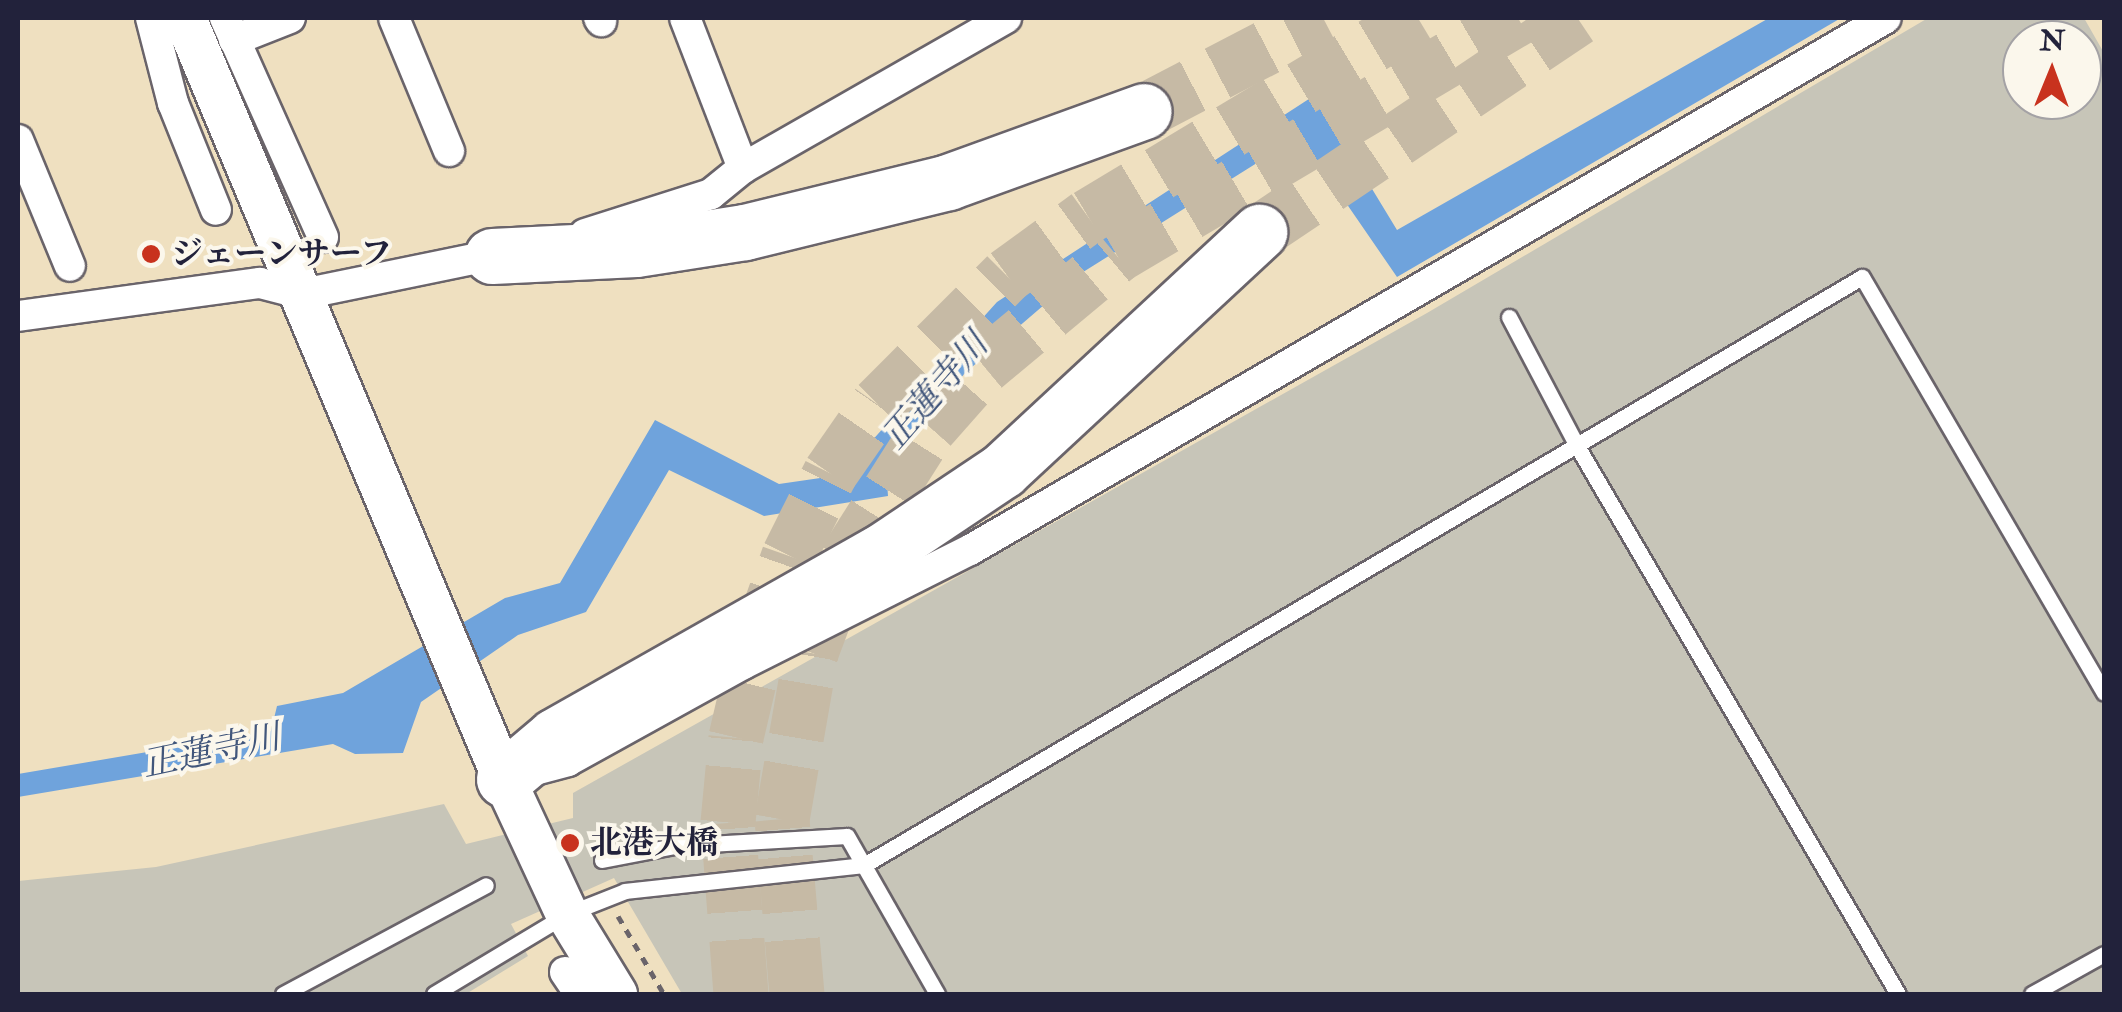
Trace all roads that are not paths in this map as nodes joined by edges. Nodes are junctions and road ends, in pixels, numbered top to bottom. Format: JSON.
{"nodes":[{"id":1,"x":152,"y":18,"type":"edge"},
{"id":2,"x":185,"y":18,"type":"edge"},
{"id":3,"x":290,"y":18,"type":"edge"},
{"id":4,"x":394,"y":18,"type":"edge"},
{"id":5,"x":685,"y":18,"type":"edge"},
{"id":6,"x":1006,"y":18,"type":"edge"},
{"id":7,"x":1886,"y":18,"type":"edge"},
{"id":8,"x":230,"y":29,"type":"edge"},
{"id":9,"x":1144,"y":111,"type":"tunnel mouth"},
{"id":10,"x":18,"y":140,"type":"edge"},
{"id":11,"x":448,"y":151,"type":"dead end"},
{"id":12,"x":743,"y":168,"type":"junction"},
{"id":13,"x":216,"y":210,"type":"dead end"},
{"id":14,"x":1259,"y":232,"type":"tunnel mouth"},
{"id":15,"x":322,"y":236,"type":"dead end"},
{"id":16,"x":492,"y":256,"type":"junction"},
{"id":17,"x":70,"y":266,"type":"dead end"},
{"id":18,"x":308,"y":304,"type":"junction"},
{"id":19,"x":18,"y":316,"type":"edge"},
{"id":20,"x":1509,"y":317,"type":"dead end"},
{"id":21,"x":1577,"y":446,"type":"junction"},
{"id":22,"x":2104,"y":693,"type":"edge"},
{"id":23,"x":504,"y":779,"type":"junction"},
{"id":24,"x":602,"y":860,"type":"dead end"},
{"id":25,"x":864,"y":865,"type":"junction"},
{"id":26,"x":486,"y":885,"type":"dead end"},
{"id":27,"x":567,"y":914,"type":"junction"},
{"id":28,"x":2104,"y":954,"type":"edge"},
{"id":29,"x":283,"y":994,"type":"edge"},
{"id":30,"x":434,"y":994,"type":"edge"},
{"id":31,"x":616,"y":994,"type":"edge"},
{"id":32,"x":938,"y":994,"type":"edge"},
{"id":33,"x":1898,"y":994,"type":"edge"},
{"id":34,"x":2032,"y":994,"type":"edge"}],
"edges":[{"from":1,"to":13,"type":"street"},
{"from":2,"to":18,"type":"street"},
{"from":3,"to":8,"type":"street"},
{"from":4,"to":11,"type":"street"},
{"from":5,"to":12,"type":"street"},
{"from":6,"to":12,"type":"street"},
{"from":7,"to":23,"type":"street"},
{"from":8,"to":15,"type":"street"},
{"from":9,"to":16,"type":"highway"},
{"from":10,"to":17,"type":"street"},
{"from":12,"to":16,"type":"street"},
{"from":14,"to":23,"type":"highway"},
{"from":16,"to":18,"type":"street"},
{"from":18,"to":19,"type":"street"},
{"from":18,"to":23,"type":"street"},
{"from":20,"to":21,"type":"lane"},
{"from":21,"to":22,"type":"lane"},
{"from":21,"to":25,"type":"lane"},
{"from":21,"to":33,"type":"lane"},
{"from":23,"to":27,"type":"street"},
{"from":24,"to":25,"type":"lane"},
{"from":25,"to":27,"type":"lane"},
{"from":25,"to":32,"type":"lane"},
{"from":26,"to":29,"type":"lane"},
{"from":27,"to":30,"type":"lane"},
{"from":27,"to":31,"type":"street"},
{"from":28,"to":34,"type":"lane"}]}
